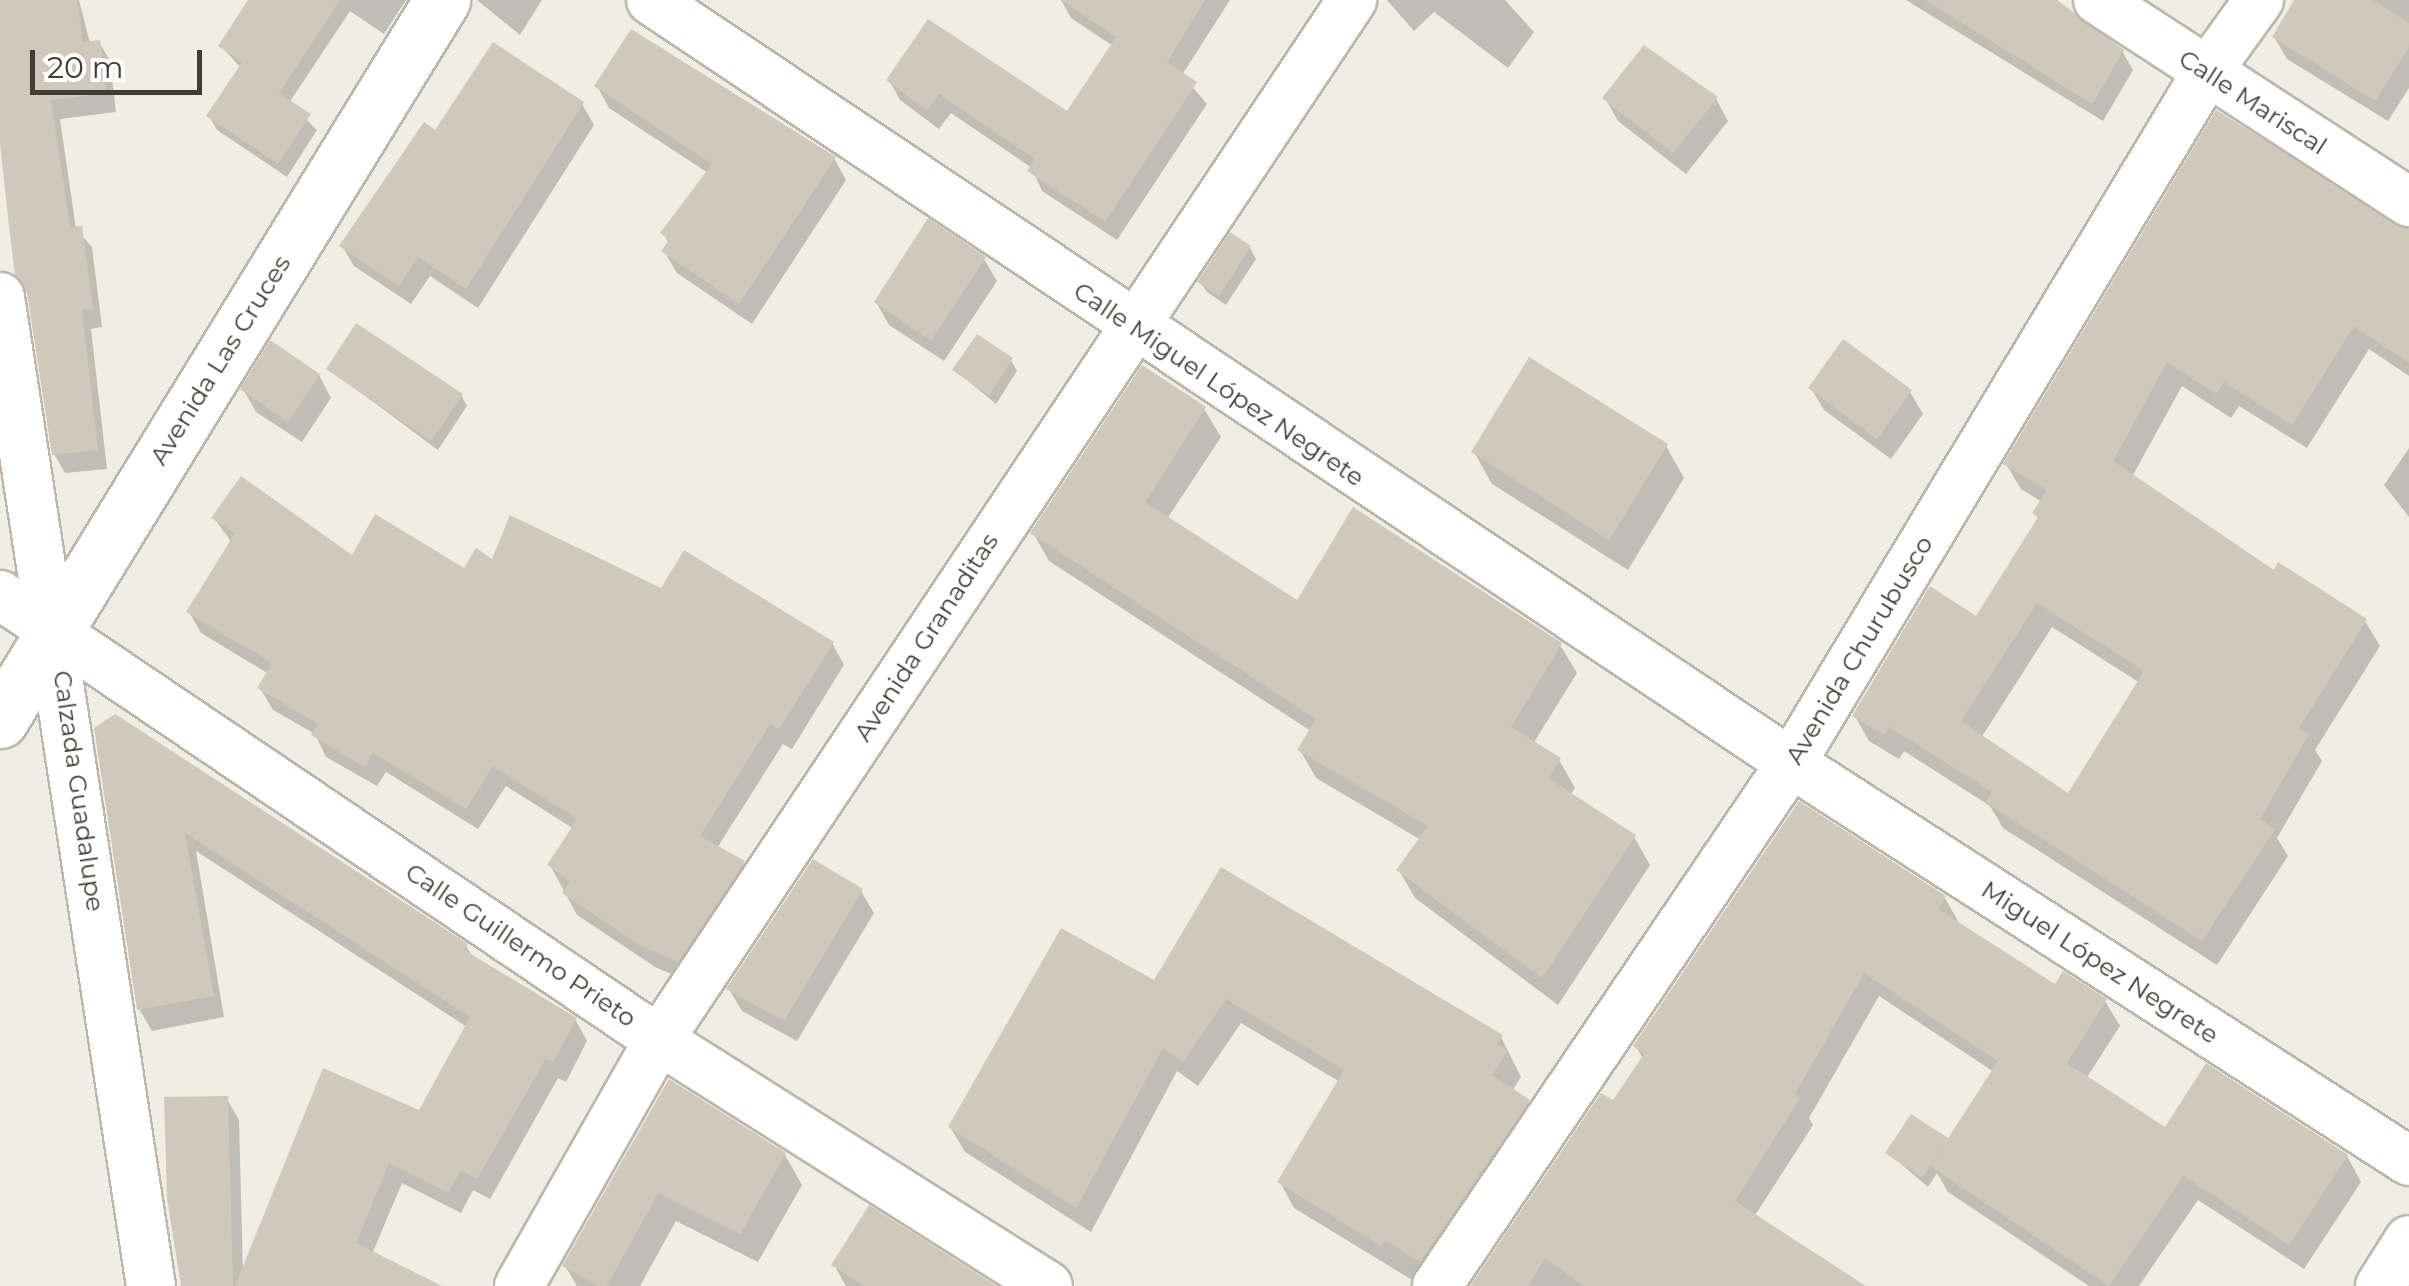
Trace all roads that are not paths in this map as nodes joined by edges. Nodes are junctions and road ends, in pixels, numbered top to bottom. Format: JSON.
{"nodes":[{"id":1,"x":442,"y":0,"type":"edge"},
{"id":2,"x":651,"y":0,"type":"edge"},
{"id":3,"x":1352,"y":0,"type":"edge"},
{"id":4,"x":2098,"y":0,"type":"edge"},
{"id":5,"x":2259,"y":0,"type":"edge"},
{"id":6,"x":2207,"y":72,"type":"junction"},
{"id":7,"x":2409,"y":202,"type":"edge"},
{"id":8,"x":0,"y":297,"type":"edge"},
{"id":9,"x":1132,"y":326,"type":"junction"},
{"id":10,"x":0,"y":595,"type":"edge"},
{"id":11,"x":54,"y":628,"type":"junction"},
{"id":12,"x":0,"y":720,"type":"edge"},
{"id":13,"x":1791,"y":763,"type":"junction"},
{"id":14,"x":660,"y":1040,"type":"junction"},
{"id":15,"x":2409,"y":1161,"type":"edge"},
{"id":16,"x":2409,"y":1240,"type":"edge"},
{"id":17,"x":151,"y":1286,"type":"edge"},
{"id":18,"x":519,"y":1286,"type":"edge"},
{"id":19,"x":1048,"y":1286,"type":"edge"},
{"id":20,"x":1437,"y":1286,"type":"edge"},
{"id":21,"x":2380,"y":1286,"type":"edge"}],
"edges":[{"from":1,"to":11,"type":"street","name":"Avenida Las Cruces"},
{"from":2,"to":9,"type":"street","name":"Calle Miguel López Negrete"},
{"from":3,"to":9,"type":"street","name":"Avenida Granaditas"},
{"from":4,"to":6,"type":"street","name":"Calle Mariscal"},
{"from":5,"to":6,"type":"street","name":"Avenida Churubusco"},
{"from":6,"to":7,"type":"street","name":"Calle Mariscal"},
{"from":6,"to":13,"type":"street","name":"Avenida Churubusco"},
{"from":8,"to":11,"type":"street","name":"Calzada Guadalupe"},
{"from":9,"to":13,"type":"street","name":"Calle Miguel López Negrete"},
{"from":9,"to":14,"type":"street","name":"Avenida Granaditas"},
{"from":10,"to":11,"type":"street","name":"Calle Guillermo Prieto"},
{"from":11,"to":12,"type":"street","name":"Avenida Las Cruces"},
{"from":11,"to":14,"type":"street","name":"Calle Guillermo Prieto"},
{"from":11,"to":17,"type":"street","name":"Calzada Guadalupe"},
{"from":13,"to":15,"type":"street","name":"Miguel López Negrete"},
{"from":13,"to":20,"type":"street","name":"Avenida Churubusco"},
{"from":14,"to":18,"type":"street","name":"Avenida Granaditas"},
{"from":14,"to":19,"type":"street","name":"Calle Guillermo Prieto"},
{"from":16,"to":21,"type":"street"}]}
